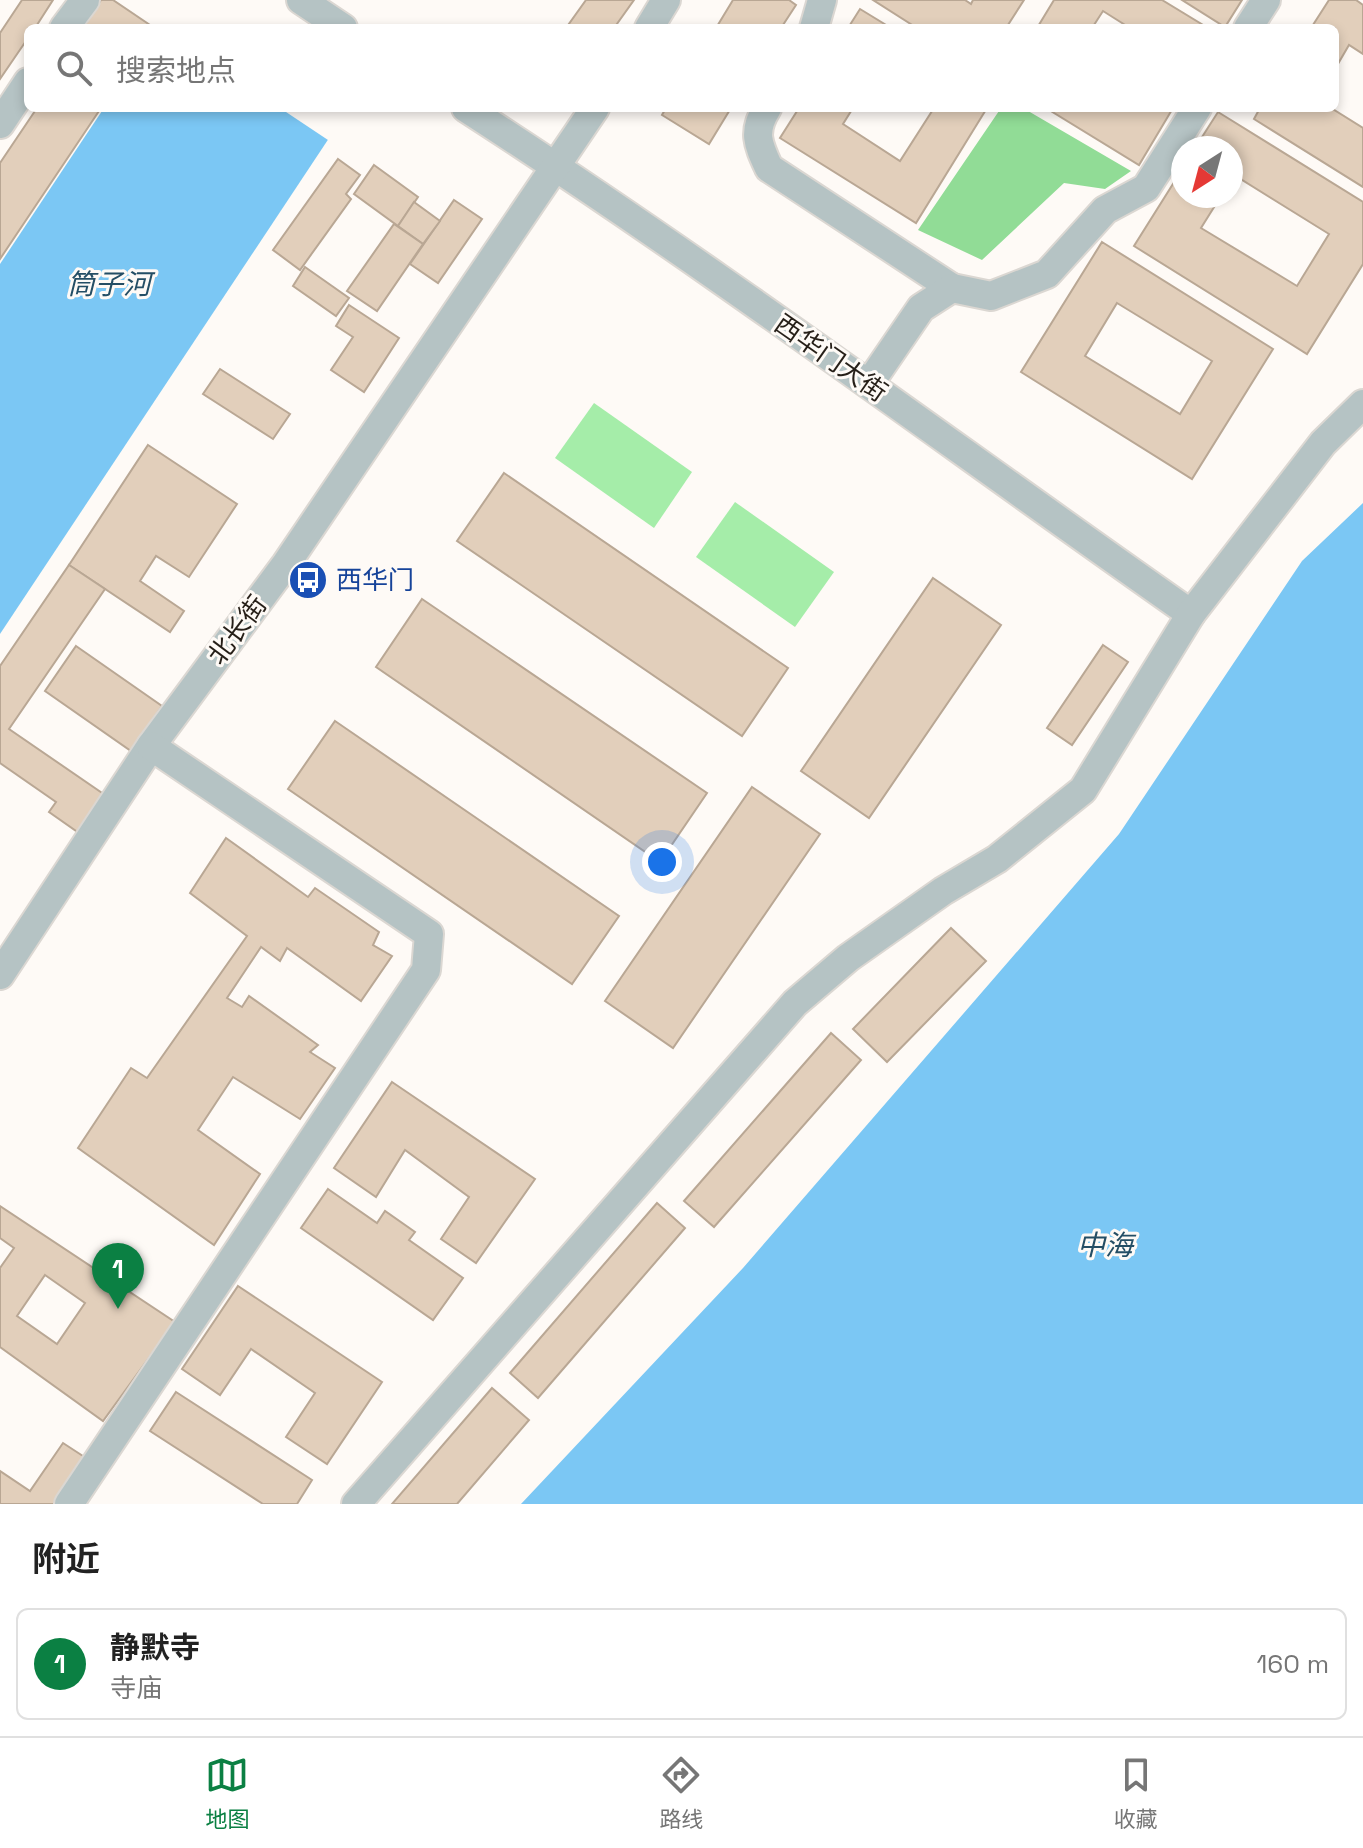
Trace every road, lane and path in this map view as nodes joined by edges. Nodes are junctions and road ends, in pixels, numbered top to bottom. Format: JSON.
{"nodes":[{"id":1,"x":85,"y":0,"type":"edge"},
{"id":2,"x":301,"y":0,"type":"edge"},
{"id":3,"x":666,"y":0,"type":"edge"},
{"id":4,"x":822,"y":0,"type":"edge"},
{"id":5,"x":1266,"y":0,"type":"edge"},
{"id":6,"x":67,"y":24,"type":"edge"},
{"id":7,"x":337,"y":24,"type":"edge"},
{"id":8,"x":651,"y":24,"type":"edge"},
{"id":9,"x":815,"y":24,"type":"edge"},
{"id":10,"x":1251,"y":24,"type":"edge"},
{"id":11,"x":24,"y":88,"type":"edge"},
{"id":12,"x":472,"y":112,"type":"edge"},
{"id":13,"x":592,"y":112,"type":"edge"},
{"id":14,"x":764,"y":112,"type":"edge"},
{"id":15,"x":1194,"y":112,"type":"edge"},
{"id":16,"x":0,"y":124,"type":"edge"},
{"id":17,"x":555,"y":165,"type":"junction"},
{"id":18,"x":952,"y":288,"type":"junction"},
{"id":19,"x":869,"y":384,"type":"junction"},
{"id":20,"x":1363,"y":404,"type":"edge"},
{"id":21,"x":1191,"y":614,"type":"junction"},
{"id":22,"x":151,"y":746,"type":"junction"},
{"id":23,"x":0,"y":975,"type":"edge"},
{"id":24,"x":69,"y":1504,"type":"edge"},
{"id":25,"x":356,"y":1504,"type":"edge"}],
"edges":[{"from":1,"to":6,"type":"street"},
{"from":2,"to":7,"type":"street"},
{"from":3,"to":8,"type":"street"},
{"from":4,"to":9,"type":"street"},
{"from":5,"to":10,"type":"street"},
{"from":11,"to":16,"type":"street"},
{"from":12,"to":17,"type":"street","name":"西华门大街"},
{"from":13,"to":17,"type":"street","name":"北长街"},
{"from":14,"to":18,"type":"street"},
{"from":15,"to":18,"type":"street"},
{"from":17,"to":19,"type":"street","name":"西华门大街"},
{"from":17,"to":22,"type":"street","name":"北长街"},
{"from":18,"to":19,"type":"street"},
{"from":19,"to":21,"type":"street","name":"西华门大街"},
{"from":20,"to":21,"type":"street"},
{"from":21,"to":25,"type":"street"},
{"from":22,"to":23,"type":"street","name":"北长街"},
{"from":22,"to":24,"type":"street"}]}
